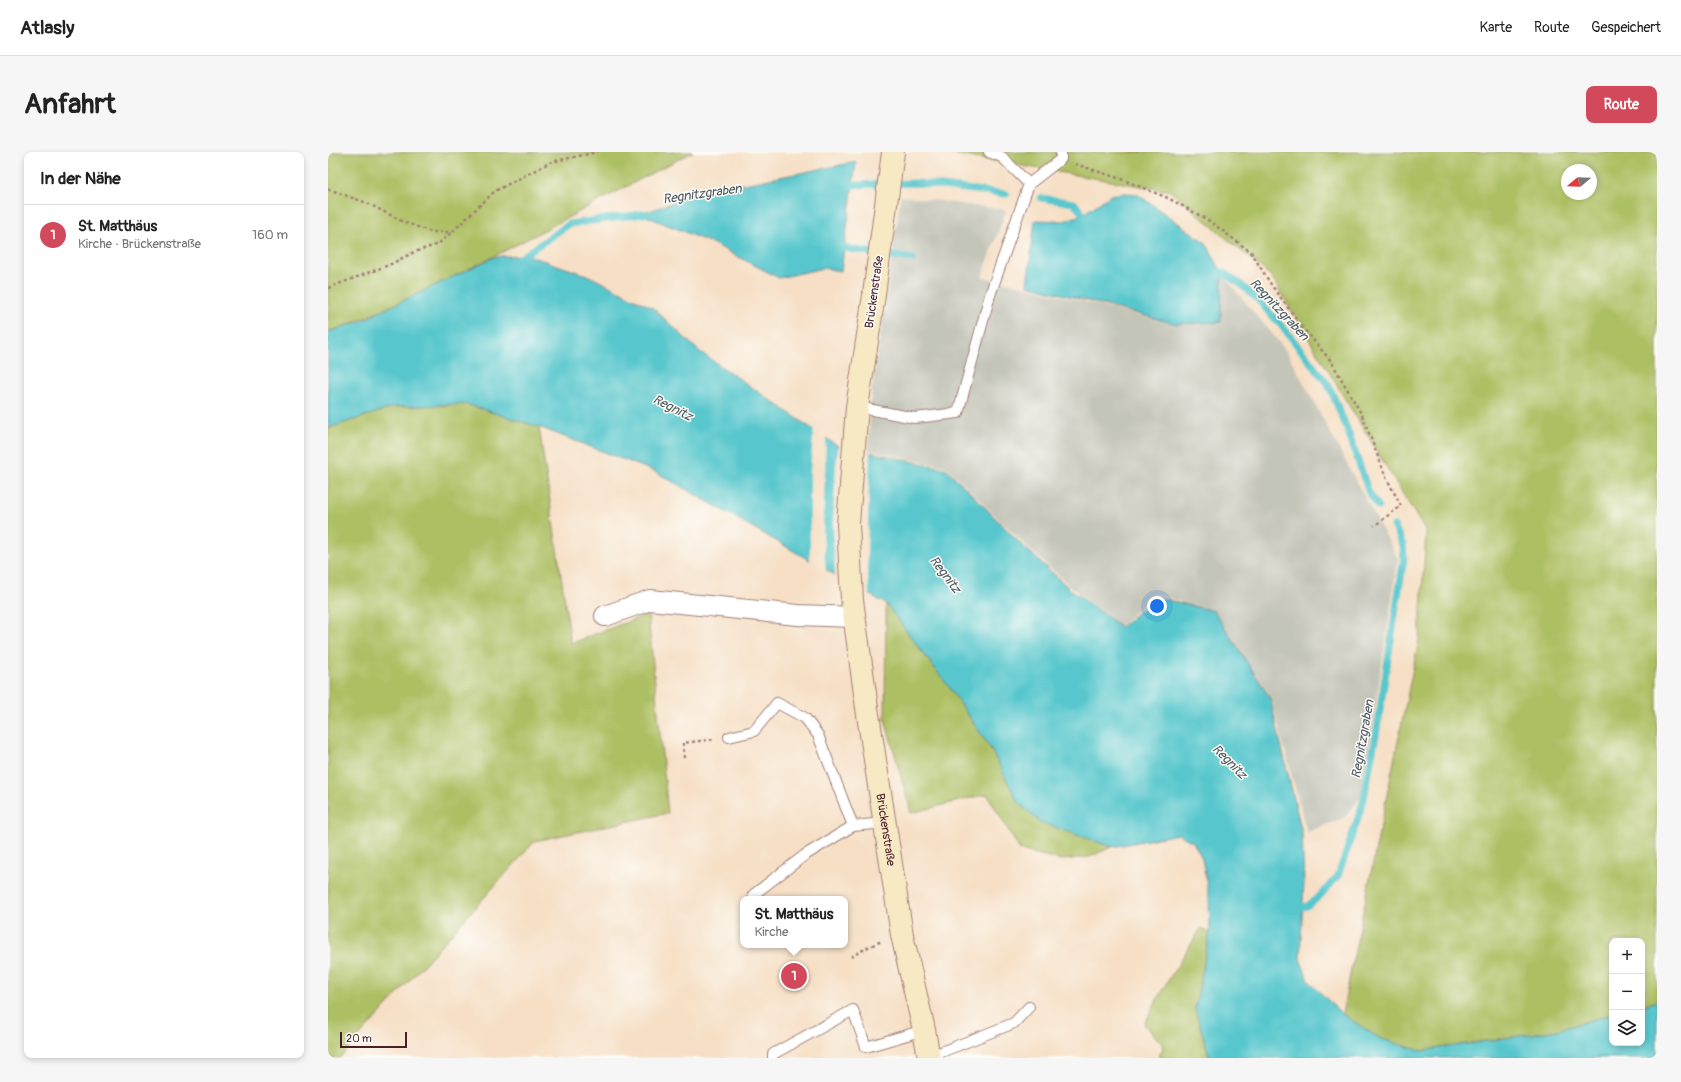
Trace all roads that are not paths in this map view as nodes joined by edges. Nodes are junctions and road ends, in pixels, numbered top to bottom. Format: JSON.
{"nodes":[{"id":1,"x":989,"y":152,"type":"edge"},
{"id":2,"x":1061,"y":156,"type":"edge"},
{"id":3,"x":892,"y":160,"type":"edge"},
{"id":4,"x":1029,"y":184,"type":"junction"},
{"id":5,"x":857,"y":407,"type":"junction"},
{"id":6,"x":853,"y":608,"type":"junction"},
{"id":7,"x":605,"y":616,"type":"dead end"},
{"id":8,"x":729,"y":737,"type":"road end"},
{"id":9,"x":885,"y":823,"type":"junction"},
{"id":10,"x":853,"y":826,"type":"junction"},
{"id":11,"x":753,"y":895,"type":"dead end"},
{"id":12,"x":1029,"y":1007,"type":"dead end"},
{"id":13,"x":924,"y":1030,"type":"junction"},
{"id":14,"x":773,"y":1058,"type":"edge"},
{"id":15,"x":929,"y":1058,"type":"edge"}],
"edges":[{"from":1,"to":4,"type":"lane"},
{"from":2,"to":4,"type":"lane"},
{"from":3,"to":5,"type":"main road","name":"Brückenstraße"},
{"from":4,"to":5,"type":"lane"},
{"from":5,"to":6,"type":"main road","name":"Brückenstraße"},
{"from":6,"to":7,"type":"street"},
{"from":6,"to":9,"type":"main road","name":"Brückenstraße"},
{"from":8,"to":10,"type":"lane"},
{"from":9,"to":10,"type":"lane"},
{"from":9,"to":13,"type":"main road","name":"Brückenstraße"},
{"from":10,"to":11,"type":"lane"},
{"from":12,"to":15,"type":"lane"},
{"from":13,"to":14,"type":"lane"},
{"from":13,"to":15,"type":"main road","name":"Brückenstraße"}]}
